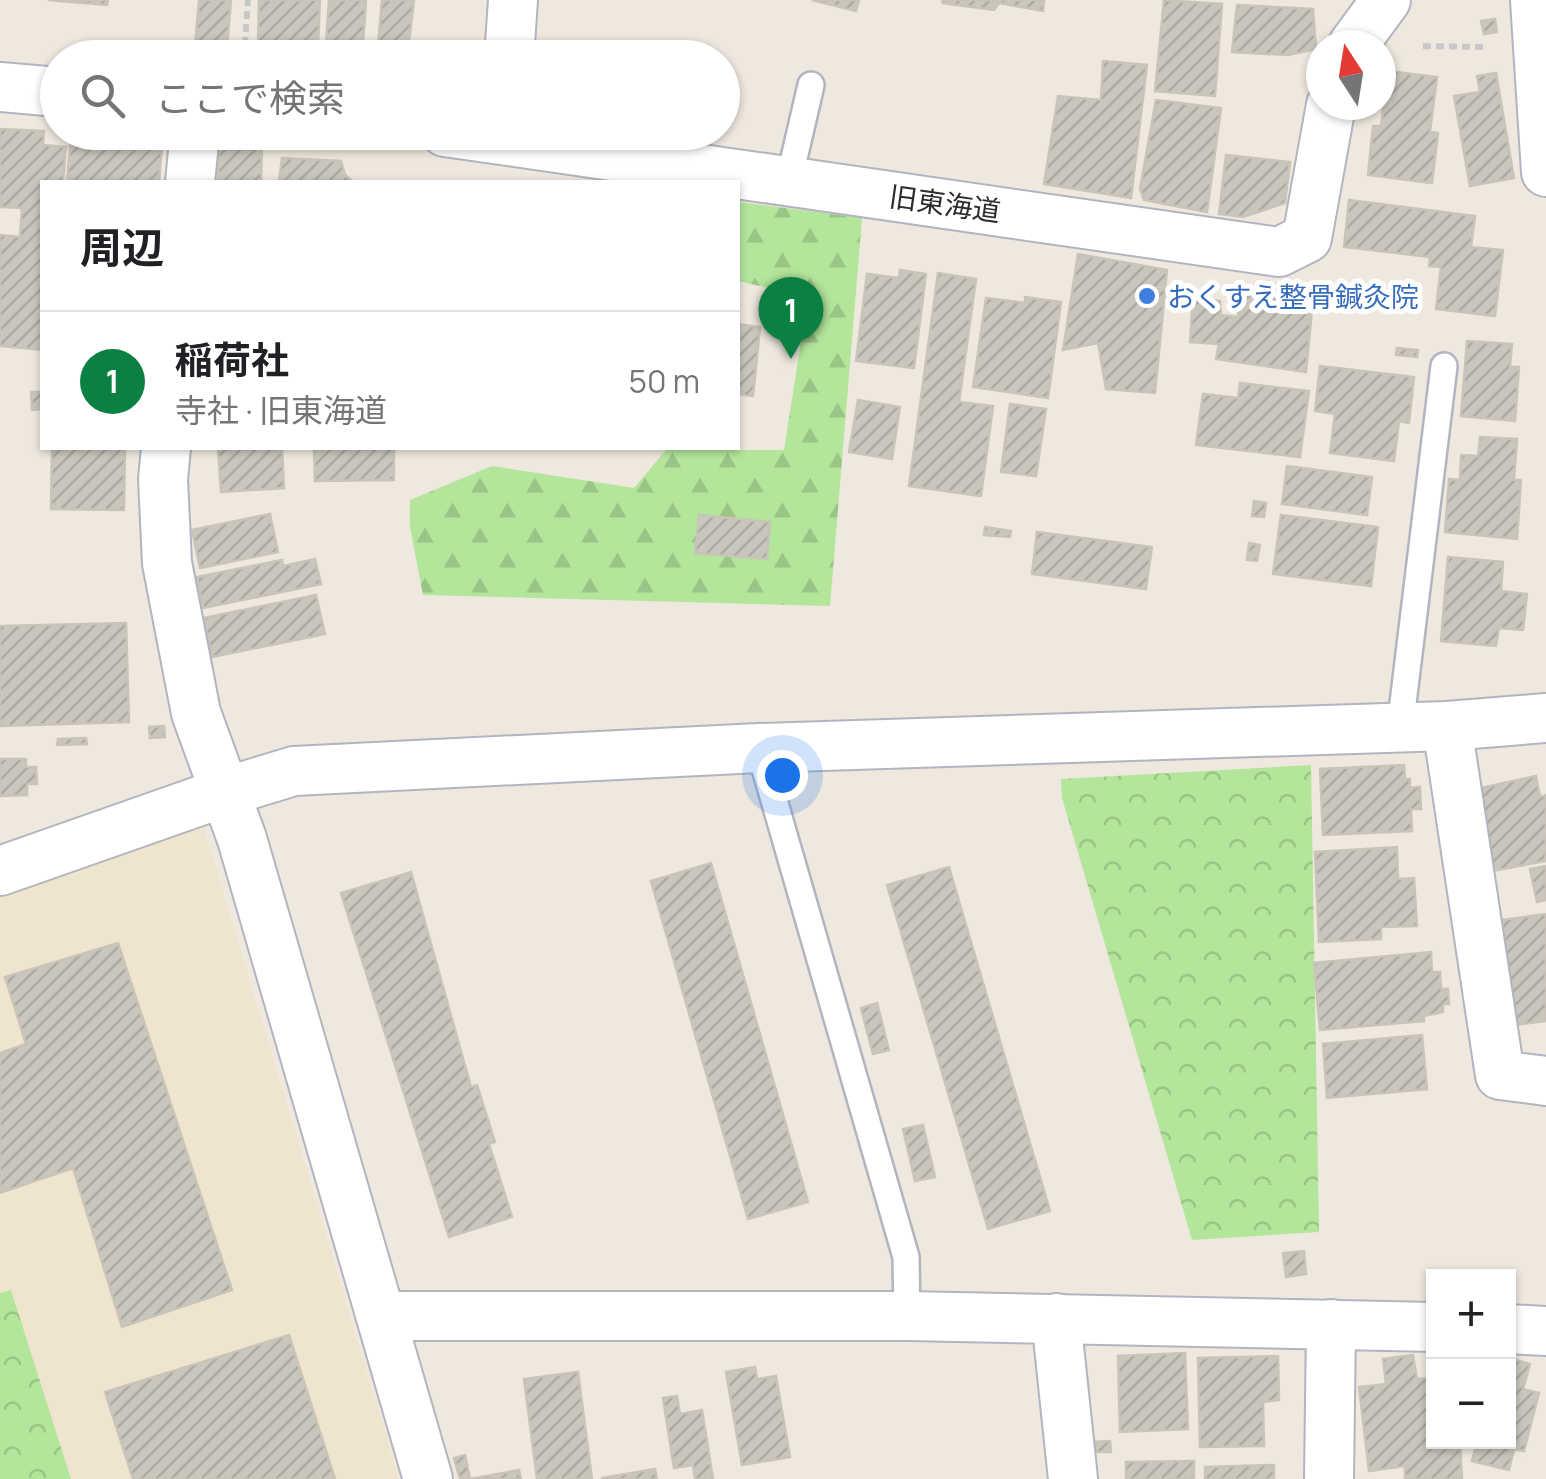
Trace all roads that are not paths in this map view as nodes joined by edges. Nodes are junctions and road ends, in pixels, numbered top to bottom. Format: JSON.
{"nodes":[{"id":1,"x":513,"y":0,"type":"edge"},
{"id":2,"x":1537,"y":22,"type":"edge"},
{"id":3,"x":510,"y":40,"type":"edge"},
{"id":4,"x":811,"y":85,"type":"dead end"},
{"id":5,"x":0,"y":86,"type":"edge"},
{"id":6,"x":40,"y":90,"type":"edge"},
{"id":7,"x":1328,"y":120,"type":"edge"},
{"id":8,"x":193,"y":150,"type":"edge"},
{"id":9,"x":595,"y":150,"type":"edge"},
{"id":10,"x":1546,"y":172,"type":"edge"},
{"id":11,"x":190,"y":180,"type":"edge"},
{"id":12,"x":789,"y":180,"type":"junction"},
{"id":13,"x":1444,"y":366,"type":"dead end"},
{"id":14,"x":166,"y":450,"type":"edge"},
{"id":15,"x":1546,"y":718,"type":"edge"},
{"id":16,"x":1447,"y":726,"type":"junction"},
{"id":17,"x":1400,"y":728,"type":"junction"},
{"id":18,"x":760,"y":748,"type":"junction"},
{"id":19,"x":224,"y":792,"type":"junction"},
{"id":20,"x":0,"y":871,"type":"edge"},
{"id":21,"x":1546,"y":1081,"type":"edge"},
{"id":22,"x":382,"y":1316,"type":"junction"},
{"id":23,"x":907,"y":1316,"type":"junction"},
{"id":24,"x":1056,"y":1318,"type":"junction"},
{"id":25,"x":1331,"y":1324,"type":"junction"},
{"id":26,"x":1426,"y":1327,"type":"edge"},
{"id":27,"x":1516,"y":1330,"type":"edge"},
{"id":28,"x":1546,"y":1331,"type":"edge"},
{"id":29,"x":428,"y":1479,"type":"edge"},
{"id":30,"x":1074,"y":1479,"type":"edge"},
{"id":31,"x":1329,"y":1479,"type":"edge"}],
"edges":[{"from":1,"to":3,"type":"street"},
{"from":2,"to":10,"type":"street"},
{"from":4,"to":12,"type":"lane"},
{"from":5,"to":6,"type":"street"},
{"from":7,"to":12,"type":"street","name":"旧東海道"},
{"from":8,"to":11,"type":"street"},
{"from":9,"to":12,"type":"street","name":"旧東海道"},
{"from":13,"to":17,"type":"lane"},
{"from":14,"to":19,"type":"street"},
{"from":15,"to":16,"type":"street"},
{"from":16,"to":17,"type":"street"},
{"from":16,"to":21,"type":"street"},
{"from":17,"to":18,"type":"street"},
{"from":18,"to":19,"type":"street"},
{"from":18,"to":23,"type":"lane"},
{"from":19,"to":20,"type":"street"},
{"from":19,"to":22,"type":"street"},
{"from":22,"to":23,"type":"street"},
{"from":22,"to":29,"type":"street"},
{"from":23,"to":24,"type":"street"},
{"from":24,"to":25,"type":"street"},
{"from":24,"to":30,"type":"street"},
{"from":25,"to":26,"type":"street"},
{"from":25,"to":31,"type":"street"},
{"from":27,"to":28,"type":"street"}]}
